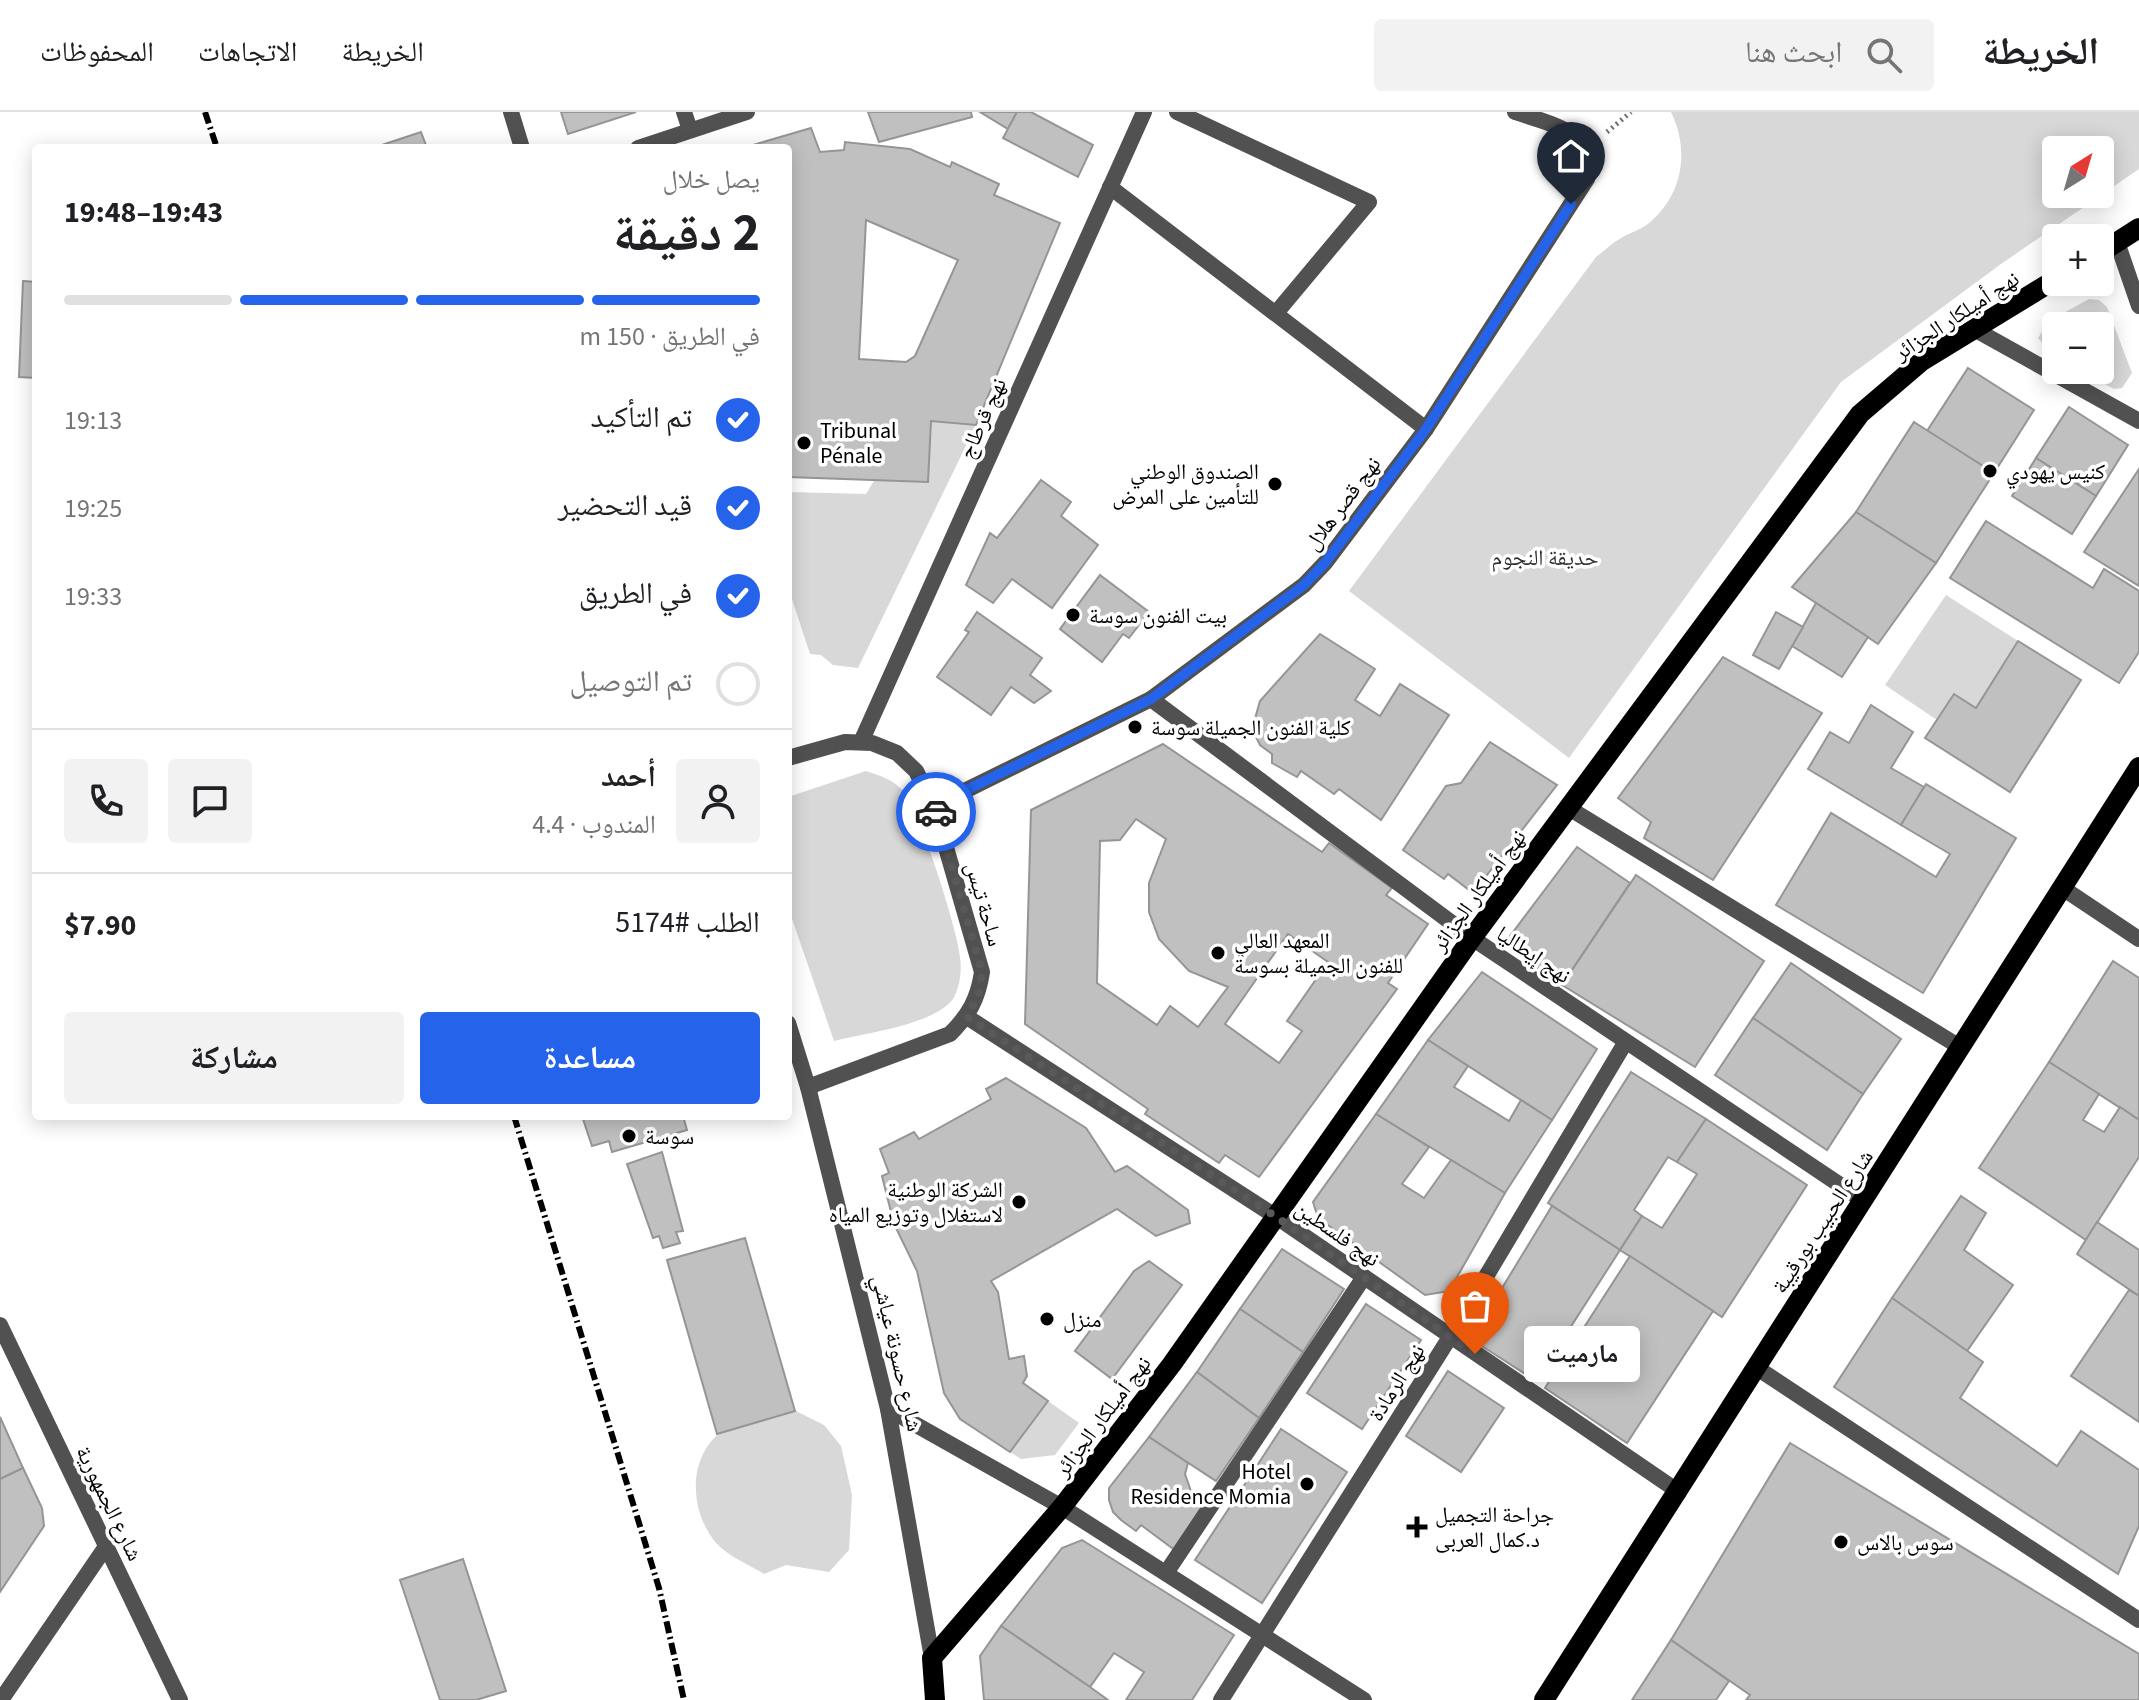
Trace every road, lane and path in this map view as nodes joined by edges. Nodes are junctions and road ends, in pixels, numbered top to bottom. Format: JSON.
{"nodes":[{"id":1,"x":511,"y":112,"type":"edge"},
{"id":2,"x":684,"y":112,"type":"edge"},
{"id":3,"x":747,"y":112,"type":"edge"},
{"id":4,"x":1144,"y":112,"type":"edge"},
{"id":5,"x":1177,"y":112,"type":"edge"},
{"id":6,"x":1515,"y":112,"type":"edge"},
{"id":7,"x":690,"y":130,"type":"junction"},
{"id":8,"x":521,"y":144,"type":"edge"},
{"id":9,"x":650,"y":144,"type":"edge"},
{"id":10,"x":1110,"y":187,"type":"junction"},
{"id":11,"x":2139,"y":228,"type":"edge"},
{"id":12,"x":2114,"y":244,"type":"edge"},
{"id":13,"x":2114,"y":257,"type":"edge"},
{"id":14,"x":2042,"y":288,"type":"edge"},
{"id":15,"x":2139,"y":306,"type":"edge"},
{"id":16,"x":1276,"y":313,"type":"junction"},
{"id":17,"x":1974,"y":329,"type":"junction"},
{"id":18,"x":2139,"y":421,"type":"edge"},
{"id":19,"x":1426,"y":429,"type":"junction"},
{"id":20,"x":1151,"y":699,"type":"junction"},
{"id":21,"x":861,"y":742,"type":"junction"},
{"id":22,"x":792,"y":757,"type":"edge"},
{"id":23,"x":2139,"y":767,"type":"edge"},
{"id":24,"x":934,"y":806,"type":"junction"},
{"id":25,"x":1567,"y":807,"type":"junction"},
{"id":26,"x":2061,"y":887,"type":"junction"},
{"id":27,"x":1472,"y":938,"type":"junction"},
{"id":28,"x":2139,"y":939,"type":"edge"},
{"id":29,"x":967,"y":1017,"type":"junction"},
{"id":30,"x":792,"y":1036,"type":"edge"},
{"id":31,"x":1625,"y":1043,"type":"junction"},
{"id":32,"x":1960,"y":1047,"type":"junction"},
{"id":33,"x":808,"y":1087,"type":"junction"},
{"id":34,"x":1864,"y":1201,"type":"junction"},
{"id":35,"x":1275,"y":1216,"type":"junction"},
{"id":36,"x":1364,"y":1277,"type":"junction"},
{"id":37,"x":0,"y":1325,"type":"edge"},
{"id":38,"x":1450,"y":1337,"type":"junction"},
{"id":39,"x":1757,"y":1368,"type":"junction"},
{"id":40,"x":888,"y":1409,"type":"junction"},
{"id":41,"x":1679,"y":1492,"type":"junction"},
{"id":42,"x":1062,"y":1507,"type":"junction"},
{"id":43,"x":107,"y":1545,"type":"junction"},
{"id":44,"x":1166,"y":1573,"type":"junction"},
{"id":45,"x":2139,"y":1620,"type":"edge"},
{"id":46,"x":1264,"y":1636,"type":"junction"},
{"id":47,"x":932,"y":1658,"type":"junction"},
{"id":48,"x":1,"y":1700,"type":"edge"},
{"id":49,"x":180,"y":1700,"type":"edge"},
{"id":50,"x":935,"y":1700,"type":"edge"},
{"id":51,"x":1221,"y":1700,"type":"edge"},
{"id":52,"x":1364,"y":1700,"type":"edge"},
{"id":53,"x":1544,"y":1700,"type":"edge"}],
"edges":[{"from":1,"to":8,"type":"street"},
{"from":2,"to":7,"type":"street"},
{"from":3,"to":7,"type":"street"},
{"from":4,"to":10,"type":"street","name":"نهج قرطاج"},
{"from":5,"to":16,"type":"street"},
{"from":6,"to":19,"type":"street","name":"نهج قصر هلال"},
{"from":7,"to":9,"type":"street"},
{"from":10,"to":16,"type":"street"},
{"from":10,"to":21,"type":"street","name":"نهج قرطاج"},
{"from":11,"to":12,"type":"main road"},
{"from":13,"to":15,"type":"street"},
{"from":14,"to":17,"type":"main road","name":"نهج أميلكار الجزائر"},
{"from":16,"to":19,"type":"street"},
{"from":17,"to":18,"type":"street"},
{"from":17,"to":25,"type":"main road","name":"نهج أميلكار الجزائر"},
{"from":19,"to":20,"type":"street","name":"نهج قصر هلال"},
{"from":20,"to":24,"type":"street","name":"نهج قصر هلال"},
{"from":20,"to":27,"type":"street","name":"نهج إيطاليا"},
{"from":21,"to":22,"type":"street","name":"ساحة تيس"},
{"from":21,"to":24,"type":"street","name":"ساحة تيس"},
{"from":23,"to":26,"type":"main road","name":"شارع الحبيب بورقيبة"},
{"from":24,"to":29,"type":"street","name":"ساحة تيس"},
{"from":25,"to":27,"type":"main road","name":"نهج أميلكار الجزائر"},
{"from":25,"to":32,"type":"street"},
{"from":26,"to":28,"type":"street"},
{"from":26,"to":32,"type":"main road","name":"شارع الحبيب بورقيبة"},
{"from":27,"to":31,"type":"street","name":"نهج إيطاليا"},
{"from":27,"to":35,"type":"main road","name":"نهج أميلكار الجزائر"},
{"from":29,"to":33,"type":"street"},
{"from":29,"to":35,"type":"street","name":"نهج فلسطين"},
{"from":30,"to":33,"type":"street","name":"شارع حسونة عياشي"},
{"from":31,"to":34,"type":"street","name":"نهج إيطاليا"},
{"from":31,"to":38,"type":"street","name":"نهج الرمادة"},
{"from":32,"to":34,"type":"main road","name":"شارع الحبيب بورقيبة"},
{"from":33,"to":40,"type":"street","name":"شارع حسونة عياشي"},
{"from":34,"to":39,"type":"main road","name":"شارع الحبيب بورقيبة"},
{"from":35,"to":36,"type":"street","name":"نهج فلسطين"},
{"from":35,"to":42,"type":"main road","name":"نهج أميلكار الجزائر"},
{"from":36,"to":38,"type":"street","name":"نهج فلسطين"},
{"from":36,"to":44,"type":"street"},
{"from":37,"to":43,"type":"street","name":"شارع الجمهورية"},
{"from":38,"to":41,"type":"street","name":"نهج فلسطين"},
{"from":38,"to":46,"type":"street","name":"نهج الرمادة"},
{"from":39,"to":41,"type":"main road","name":"شارع الحبيب بورقيبة"},
{"from":39,"to":45,"type":"street"},
{"from":40,"to":42,"type":"street"},
{"from":40,"to":47,"type":"street","name":"شارع حسونة عياشي"},
{"from":41,"to":53,"type":"main road","name":"شارع الحبيب بورقيبة"},
{"from":42,"to":44,"type":"street"},
{"from":42,"to":47,"type":"main road","name":"نهج أميلكار الجزائر"},
{"from":43,"to":48,"type":"street"},
{"from":43,"to":49,"type":"street","name":"شارع الجمهورية"},
{"from":44,"to":46,"type":"street"},
{"from":46,"to":51,"type":"street","name":"نهج الرمادة"},
{"from":46,"to":52,"type":"street"},
{"from":47,"to":50,"type":"main road","name":"شارع حسونة عياشي"}]}
